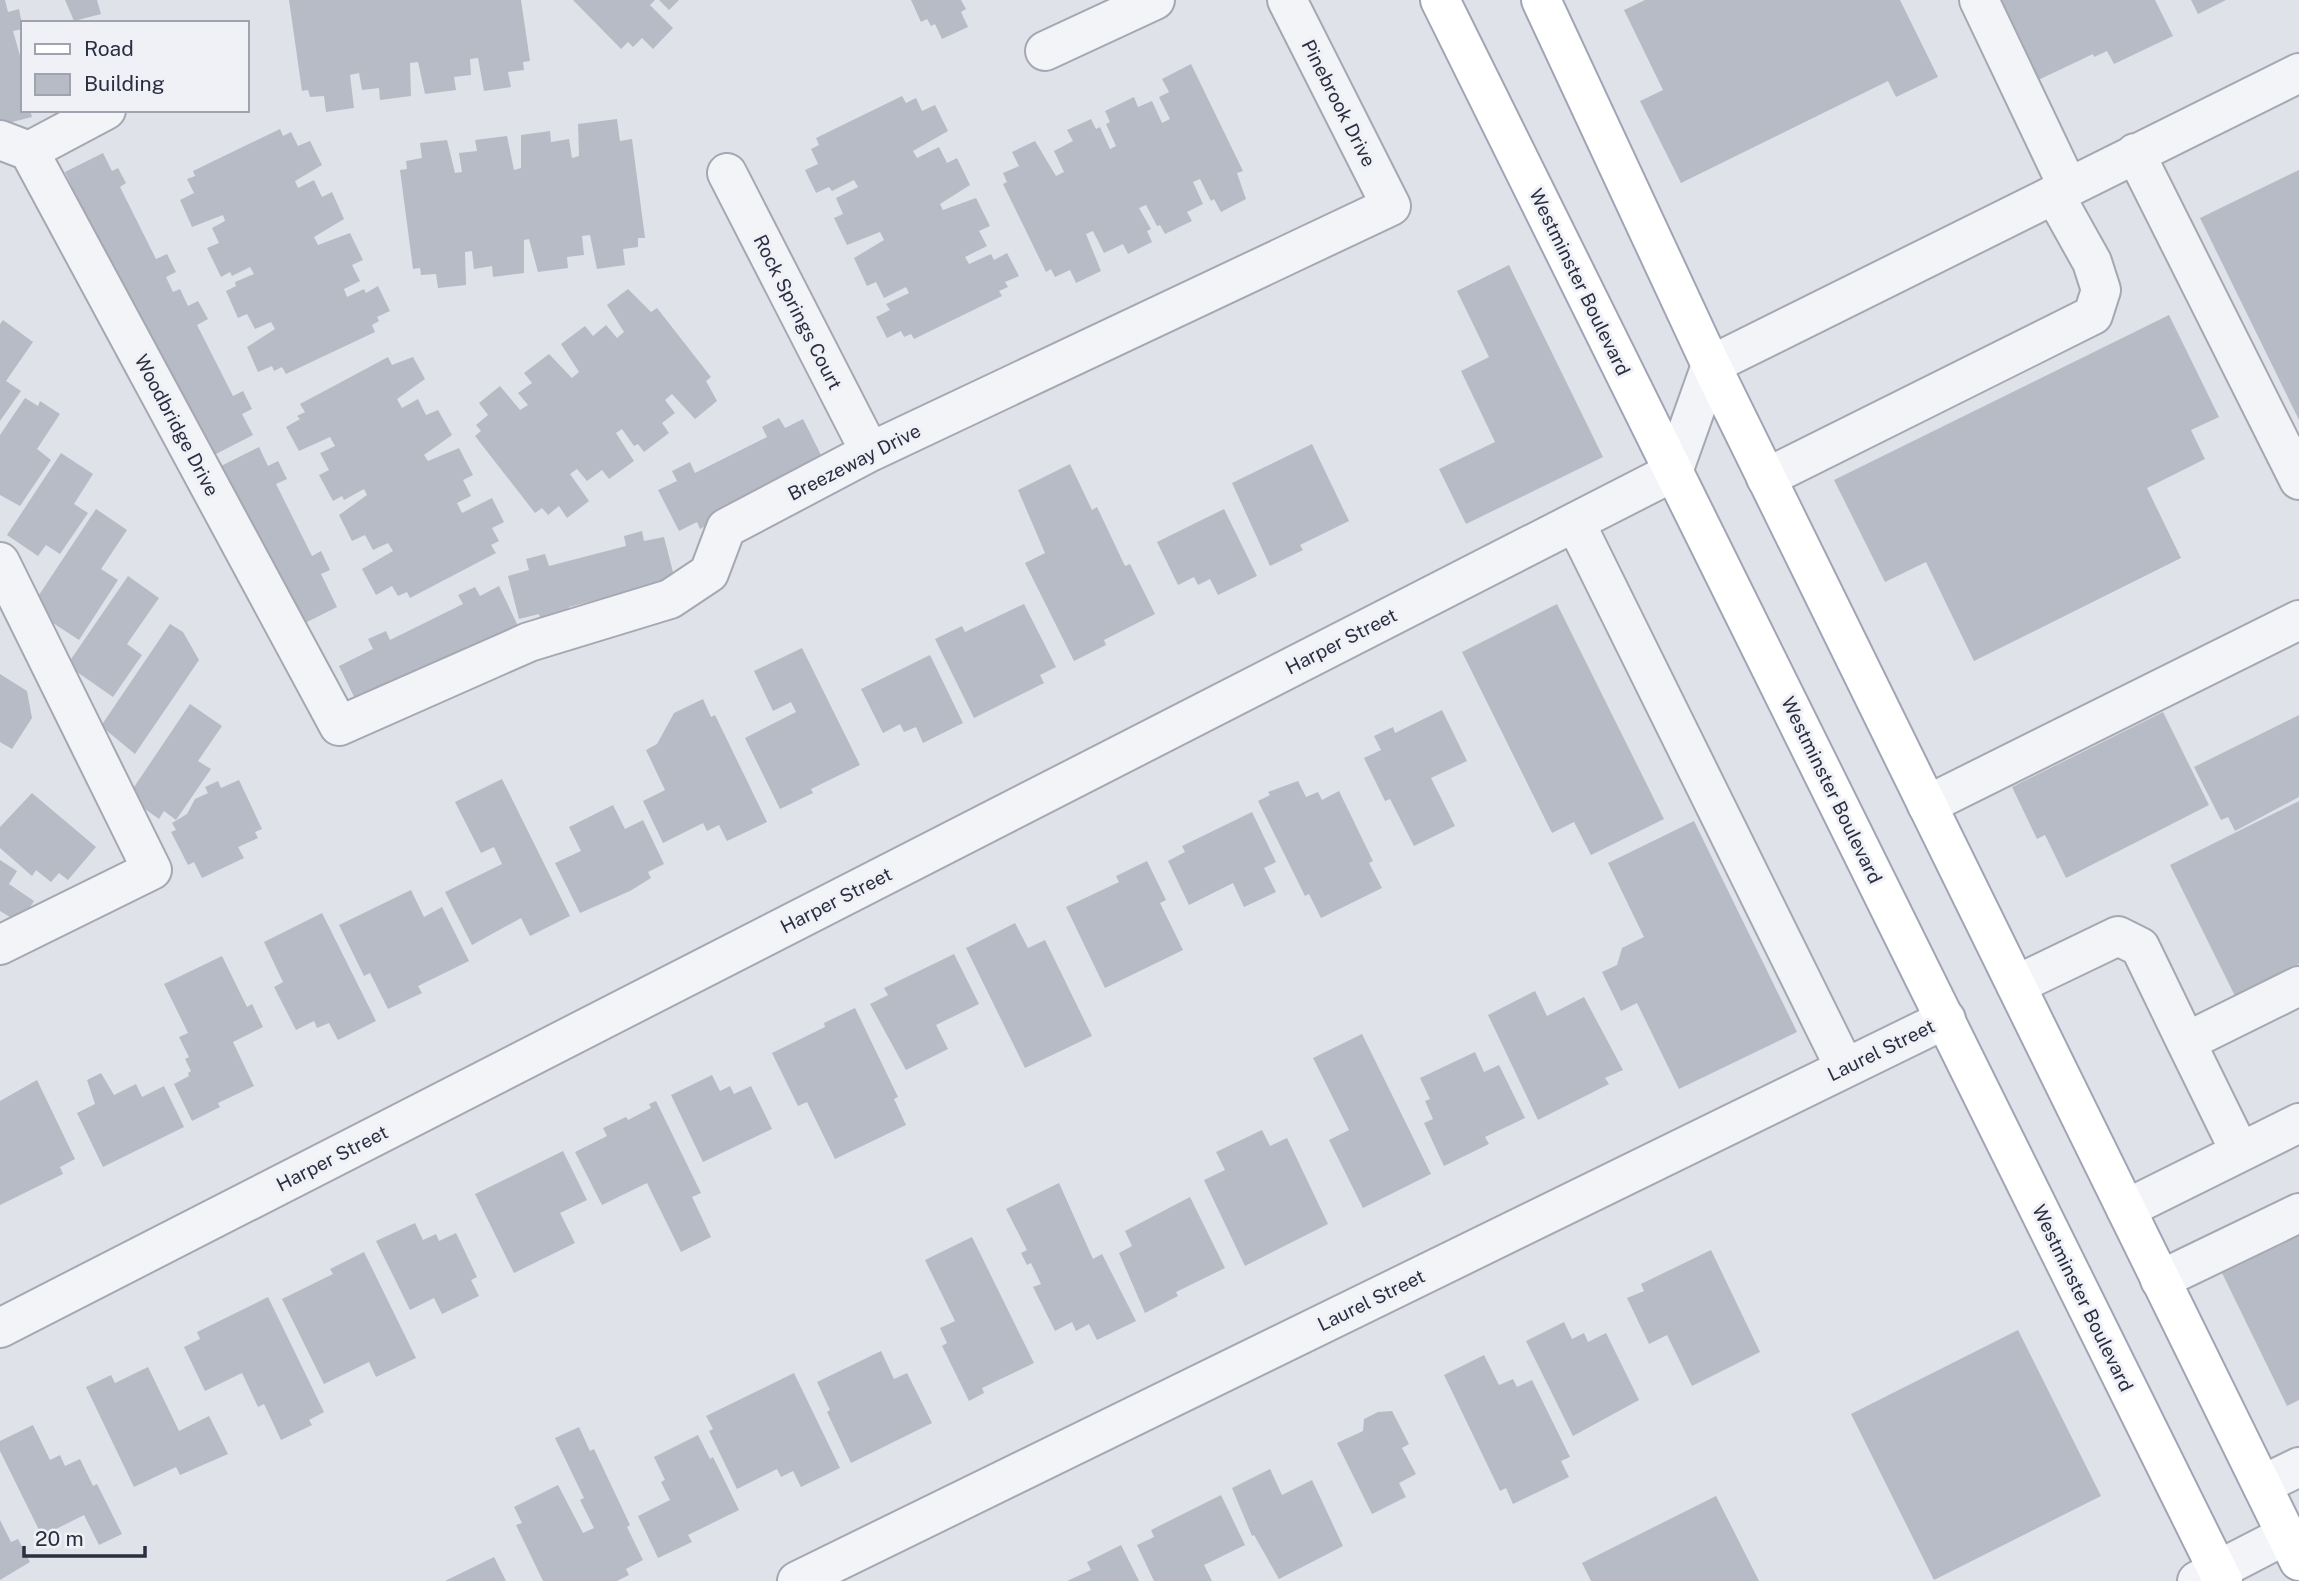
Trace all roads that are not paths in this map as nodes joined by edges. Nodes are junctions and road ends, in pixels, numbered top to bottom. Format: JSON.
{"nodes":[{"id":1,"x":1155,"y":0,"type":"edge"},
{"id":2,"x":1287,"y":0,"type":"edge"},
{"id":3,"x":1440,"y":0,"type":"edge"},
{"id":4,"x":1541,"y":0,"type":"edge"},
{"id":5,"x":1979,"y":0,"type":"edge"},
{"id":6,"x":1045,"y":51,"type":"dead end"},
{"id":7,"x":2299,"y":73,"type":"edge"},
{"id":8,"x":101,"y":112,"type":"edge"},
{"id":9,"x":14,"y":146,"type":"edge"},
{"id":10,"x":2135,"y":153,"type":"junction"},
{"id":11,"x":727,"y":173,"type":"dead end"},
{"id":12,"x":2061,"y":190,"type":"junction"},
{"id":13,"x":1391,"y":206,"type":"joint"},
{"id":14,"x":1710,"y":365,"type":"junction"},
{"id":15,"x":870,"y":452,"type":"junction"},
{"id":16,"x":1673,"y":472,"type":"junction"},
{"id":17,"x":1766,"y":478,"type":"junction"},
{"id":18,"x":2299,"y":480,"type":"edge"},
{"id":19,"x":1574,"y":522,"type":"junction"},
{"id":20,"x":0,"y":562,"type":"edge"},
{"id":21,"x":2299,"y":620,"type":"edge"},
{"id":22,"x":339,"y":726,"type":"joint"},
{"id":23,"x":1927,"y":806,"type":"junction"},
{"id":24,"x":0,"y":945,"type":"edge"},
{"id":25,"x":2016,"y":985,"type":"junction"},
{"id":26,"x":2299,"y":986,"type":"edge"},
{"id":27,"x":1946,"y":1019,"type":"junction"},
{"id":28,"x":2186,"y":1042,"type":"junction"},
{"id":29,"x":1845,"y":1068,"type":"junction"},
{"id":30,"x":2299,"y":1123,"type":"edge"},
{"id":31,"x":2241,"y":1152,"type":"junction"},
{"id":32,"x":2126,"y":1209,"type":"junction"},
{"id":33,"x":2299,"y":1213,"type":"edge"},
{"id":34,"x":2160,"y":1280,"type":"junction"},
{"id":35,"x":0,"y":1328,"type":"edge"},
{"id":36,"x":2299,"y":1467,"type":"edge"},
{"id":37,"x":2262,"y":1485,"type":"junction"},
{"id":38,"x":2293,"y":1548,"type":"edge"},
{"id":39,"x":2212,"y":1578,"type":"edge"},
{"id":40,"x":797,"y":1581,"type":"edge"}],
"edges":[{"from":1,"to":6,"type":"street"},
{"from":2,"to":13,"type":"street","name":"Pinebrook Drive"},
{"from":3,"to":16,"type":"main road","name":"Westminster Boulevard"},
{"from":4,"to":14,"type":"main road"},
{"from":5,"to":12,"type":"street"},
{"from":7,"to":10,"type":"street"},
{"from":8,"to":9,"type":"street"},
{"from":9,"to":22,"type":"street","name":"Woodbridge Drive"},
{"from":10,"to":12,"type":"street"},
{"from":10,"to":18,"type":"street"},
{"from":11,"to":15,"type":"street","name":"Rock Springs Court"},
{"from":12,"to":14,"type":"street"},
{"from":12,"to":17,"type":"street"},
{"from":13,"to":15,"type":"street","name":"Breezeway Drive"},
{"from":14,"to":16,"type":"street"},
{"from":14,"to":17,"type":"main road"},
{"from":15,"to":22,"type":"street","name":"Breezeway Drive"},
{"from":16,"to":19,"type":"street","name":"Harper Street"},
{"from":16,"to":27,"type":"main road","name":"Westminster Boulevard"},
{"from":17,"to":23,"type":"main road"},
{"from":19,"to":29,"type":"street"},
{"from":19,"to":35,"type":"street","name":"Harper Street"},
{"from":20,"to":24,"type":"street"},
{"from":21,"to":23,"type":"street"},
{"from":23,"to":25,"type":"main road"},
{"from":25,"to":28,"type":"street"},
{"from":25,"to":32,"type":"main road"},
{"from":26,"to":28,"type":"street"},
{"from":27,"to":29,"type":"street","name":"Laurel Street"},
{"from":27,"to":39,"type":"main road","name":"Westminster Boulevard"},
{"from":28,"to":31,"type":"street"},
{"from":29,"to":40,"type":"street","name":"Laurel Street"},
{"from":30,"to":31,"type":"street"},
{"from":31,"to":32,"type":"street"},
{"from":32,"to":34,"type":"main road"},
{"from":33,"to":34,"type":"street"},
{"from":34,"to":37,"type":"main road"},
{"from":36,"to":37,"type":"street"},
{"from":37,"to":38,"type":"main road"},
{"from":38,"to":39,"type":"street"}]}
